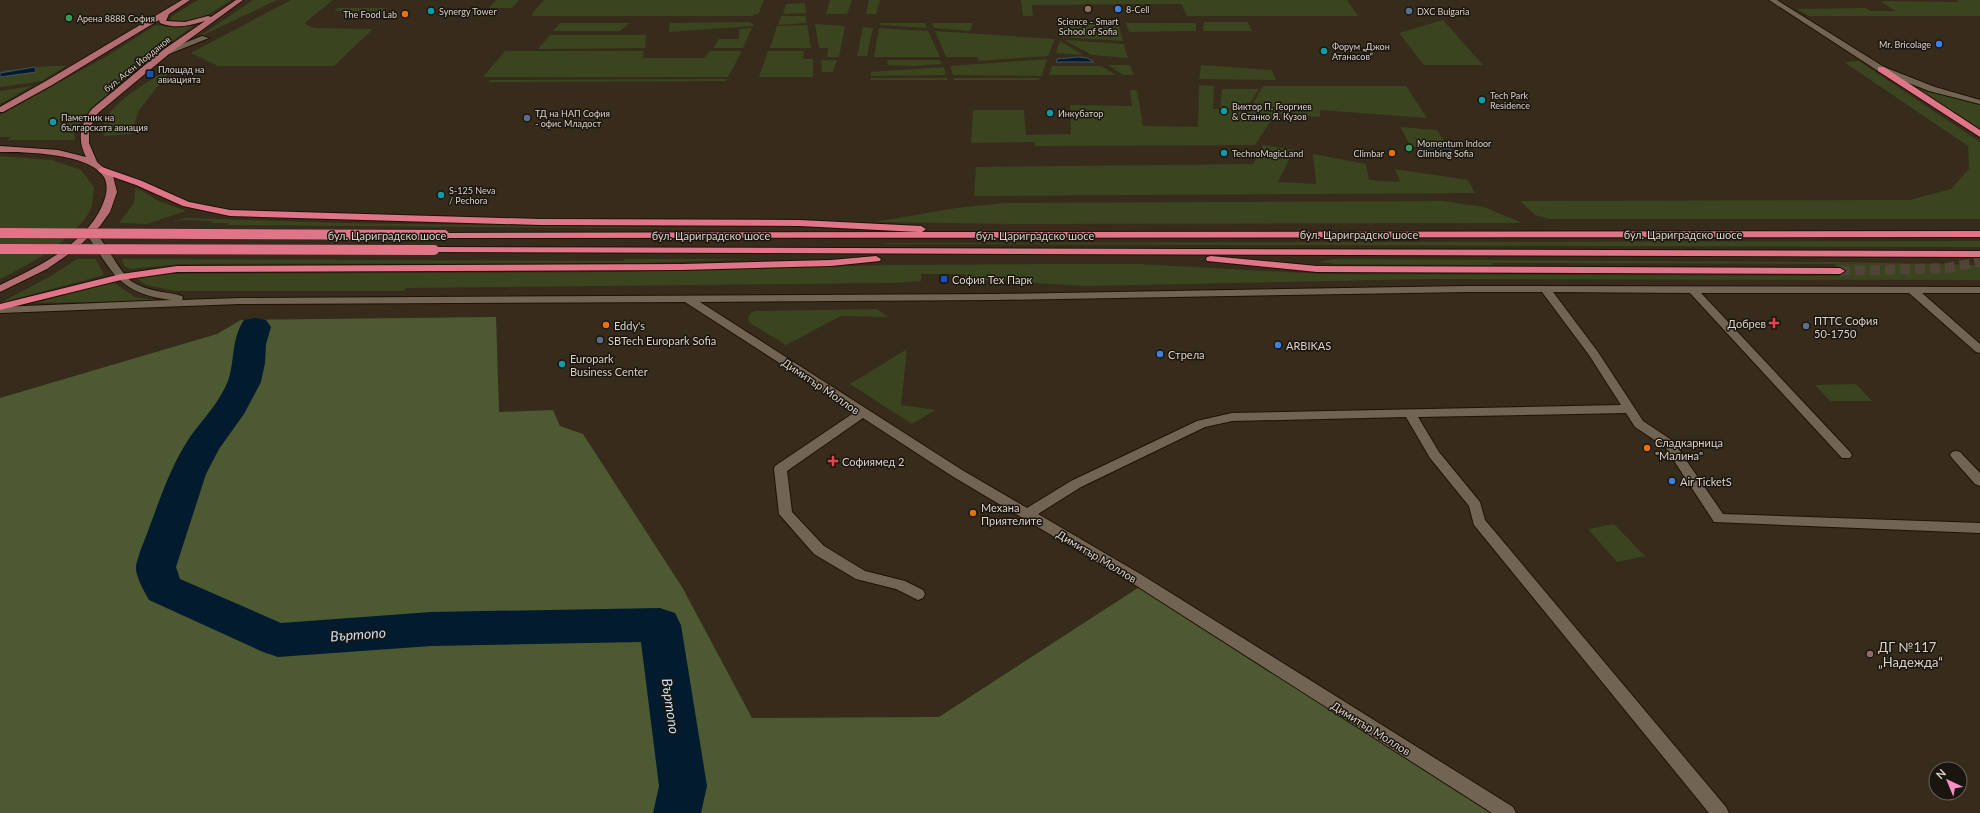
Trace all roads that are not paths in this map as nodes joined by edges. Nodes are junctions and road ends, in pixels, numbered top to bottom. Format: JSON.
{"nodes":[{"id":1,"x":188,"y":0,"type":"edge"},
{"id":2,"x":240,"y":0,"type":"edge"},
{"id":3,"x":1772,"y":0,"type":"edge"},
{"id":4,"x":166,"y":13,"type":"junction"},
{"id":5,"x":221,"y":13,"type":"junction"},
{"id":6,"x":205,"y":38,"type":"dead end"},
{"id":7,"x":166,"y":52,"type":"junction"},
{"id":8,"x":1881,"y":69,"type":"junction"},
{"id":9,"x":1980,"y":102,"type":"edge"},
{"id":10,"x":0,"y":110,"type":"edge"},
{"id":11,"x":1980,"y":134,"type":"edge"},
{"id":12,"x":0,"y":149,"type":"edge"},
{"id":13,"x":94,"y":164,"type":"junction"},
{"id":14,"x":102,"y":170,"type":"junction"},
{"id":15,"x":89,"y":231,"type":"junction"},
{"id":16,"x":0,"y":233,"type":"edge"},
{"id":17,"x":1980,"y":234,"type":"edge"},
{"id":18,"x":980,"y":235,"type":"junction"},
{"id":19,"x":0,"y":249,"type":"edge"},
{"id":20,"x":963,"y":252,"type":"junction"},
{"id":21,"x":1132,"y":252,"type":"junction"},
{"id":22,"x":1980,"y":254,"type":"edge"},
{"id":23,"x":1840,"y":271,"type":"tunnel mouth"},
{"id":24,"x":120,"y":277,"type":"junction"},
{"id":25,"x":0,"y":289,"type":"edge"},
{"id":26,"x":1546,"y":290,"type":"junction"},
{"id":27,"x":1693,"y":290,"type":"junction"},
{"id":28,"x":1912,"y":290,"type":"junction"},
{"id":29,"x":1980,"y":290,"type":"edge"},
{"id":30,"x":688,"y":299,"type":"junction"},
{"id":31,"x":223,"y":302,"type":"junction"},
{"id":32,"x":0,"y":308,"type":"edge"},
{"id":33,"x":1980,"y":350,"type":"edge"},
{"id":34,"x":1629,"y":409,"type":"junction"},
{"id":35,"x":1410,"y":413,"type":"junction"},
{"id":36,"x":862,"y":414,"type":"junction"},
{"id":37,"x":1846,"y":454,"type":"dead end"},
{"id":38,"x":1956,"y":455,"type":"dead end"},
{"id":39,"x":1980,"y":481,"type":"edge"},
{"id":40,"x":1028,"y":514,"type":"junction"},
{"id":41,"x":1980,"y":528,"type":"edge"},
{"id":42,"x":918,"y":594,"type":"dead end"},
{"id":43,"x":1507,"y":813,"type":"edge"},
{"id":44,"x":1720,"y":813,"type":"edge"}],
"edges":[{"from":1,"to":4,"type":"main road"},
{"from":2,"to":5,"type":"main road","name":"бул. Асен Йорданов"},
{"from":3,"to":8,"type":"street"},
{"from":4,"to":5,"type":"main road"},
{"from":4,"to":10,"type":"main road"},
{"from":5,"to":7,"type":"main road","name":"бул. Асен Йорданов"},
{"from":6,"to":7,"type":"street"},
{"from":7,"to":13,"type":"main road","name":"бул. Асен Йорданов"},
{"from":8,"to":9,"type":"street"},
{"from":8,"to":11,"type":"highway"},
{"from":12,"to":13,"type":"main road"},
{"from":13,"to":14,"type":"main road"},
{"from":14,"to":15,"type":"main road"},
{"from":14,"to":18,"type":"highway"},
{"from":15,"to":24,"type":"street"},
{"from":15,"to":25,"type":"main road"},
{"from":16,"to":18,"type":"highway","name":"бул. Цариградско шосе","bridge":true},
{"from":17,"to":18,"type":"highway","name":"бул. Цариградско шосе"},
{"from":19,"to":20,"type":"highway","name":"бул. Цариградско шосе","bridge":true},
{"from":20,"to":21,"type":"highway","name":"бул. Цариградско шосе"},
{"from":20,"to":24,"type":"highway"},
{"from":21,"to":22,"type":"highway","name":"бул. Цариградско шосе"},
{"from":21,"to":23,"type":"highway"},
{"from":24,"to":31,"type":"street"},
{"from":24,"to":32,"type":"highway"},
{"from":26,"to":27,"type":"street"},
{"from":26,"to":30,"type":"street"},
{"from":26,"to":34,"type":"street"},
{"from":27,"to":28,"type":"street"},
{"from":27,"to":37,"type":"street"},
{"from":28,"to":29,"type":"street"},
{"from":28,"to":33,"type":"street"},
{"from":30,"to":31,"type":"street"},
{"from":30,"to":36,"type":"street","name":"Димитър Моллов"},
{"from":31,"to":32,"type":"street"},
{"from":34,"to":35,"type":"street"},
{"from":34,"to":41,"type":"street"},
{"from":35,"to":40,"type":"street"},
{"from":35,"to":44,"type":"street"},
{"from":36,"to":40,"type":"street","name":"Димитър Моллов"},
{"from":36,"to":42,"type":"street"},
{"from":38,"to":39,"type":"street"},
{"from":40,"to":43,"type":"street","name":"Димитър Моллов"}]}
